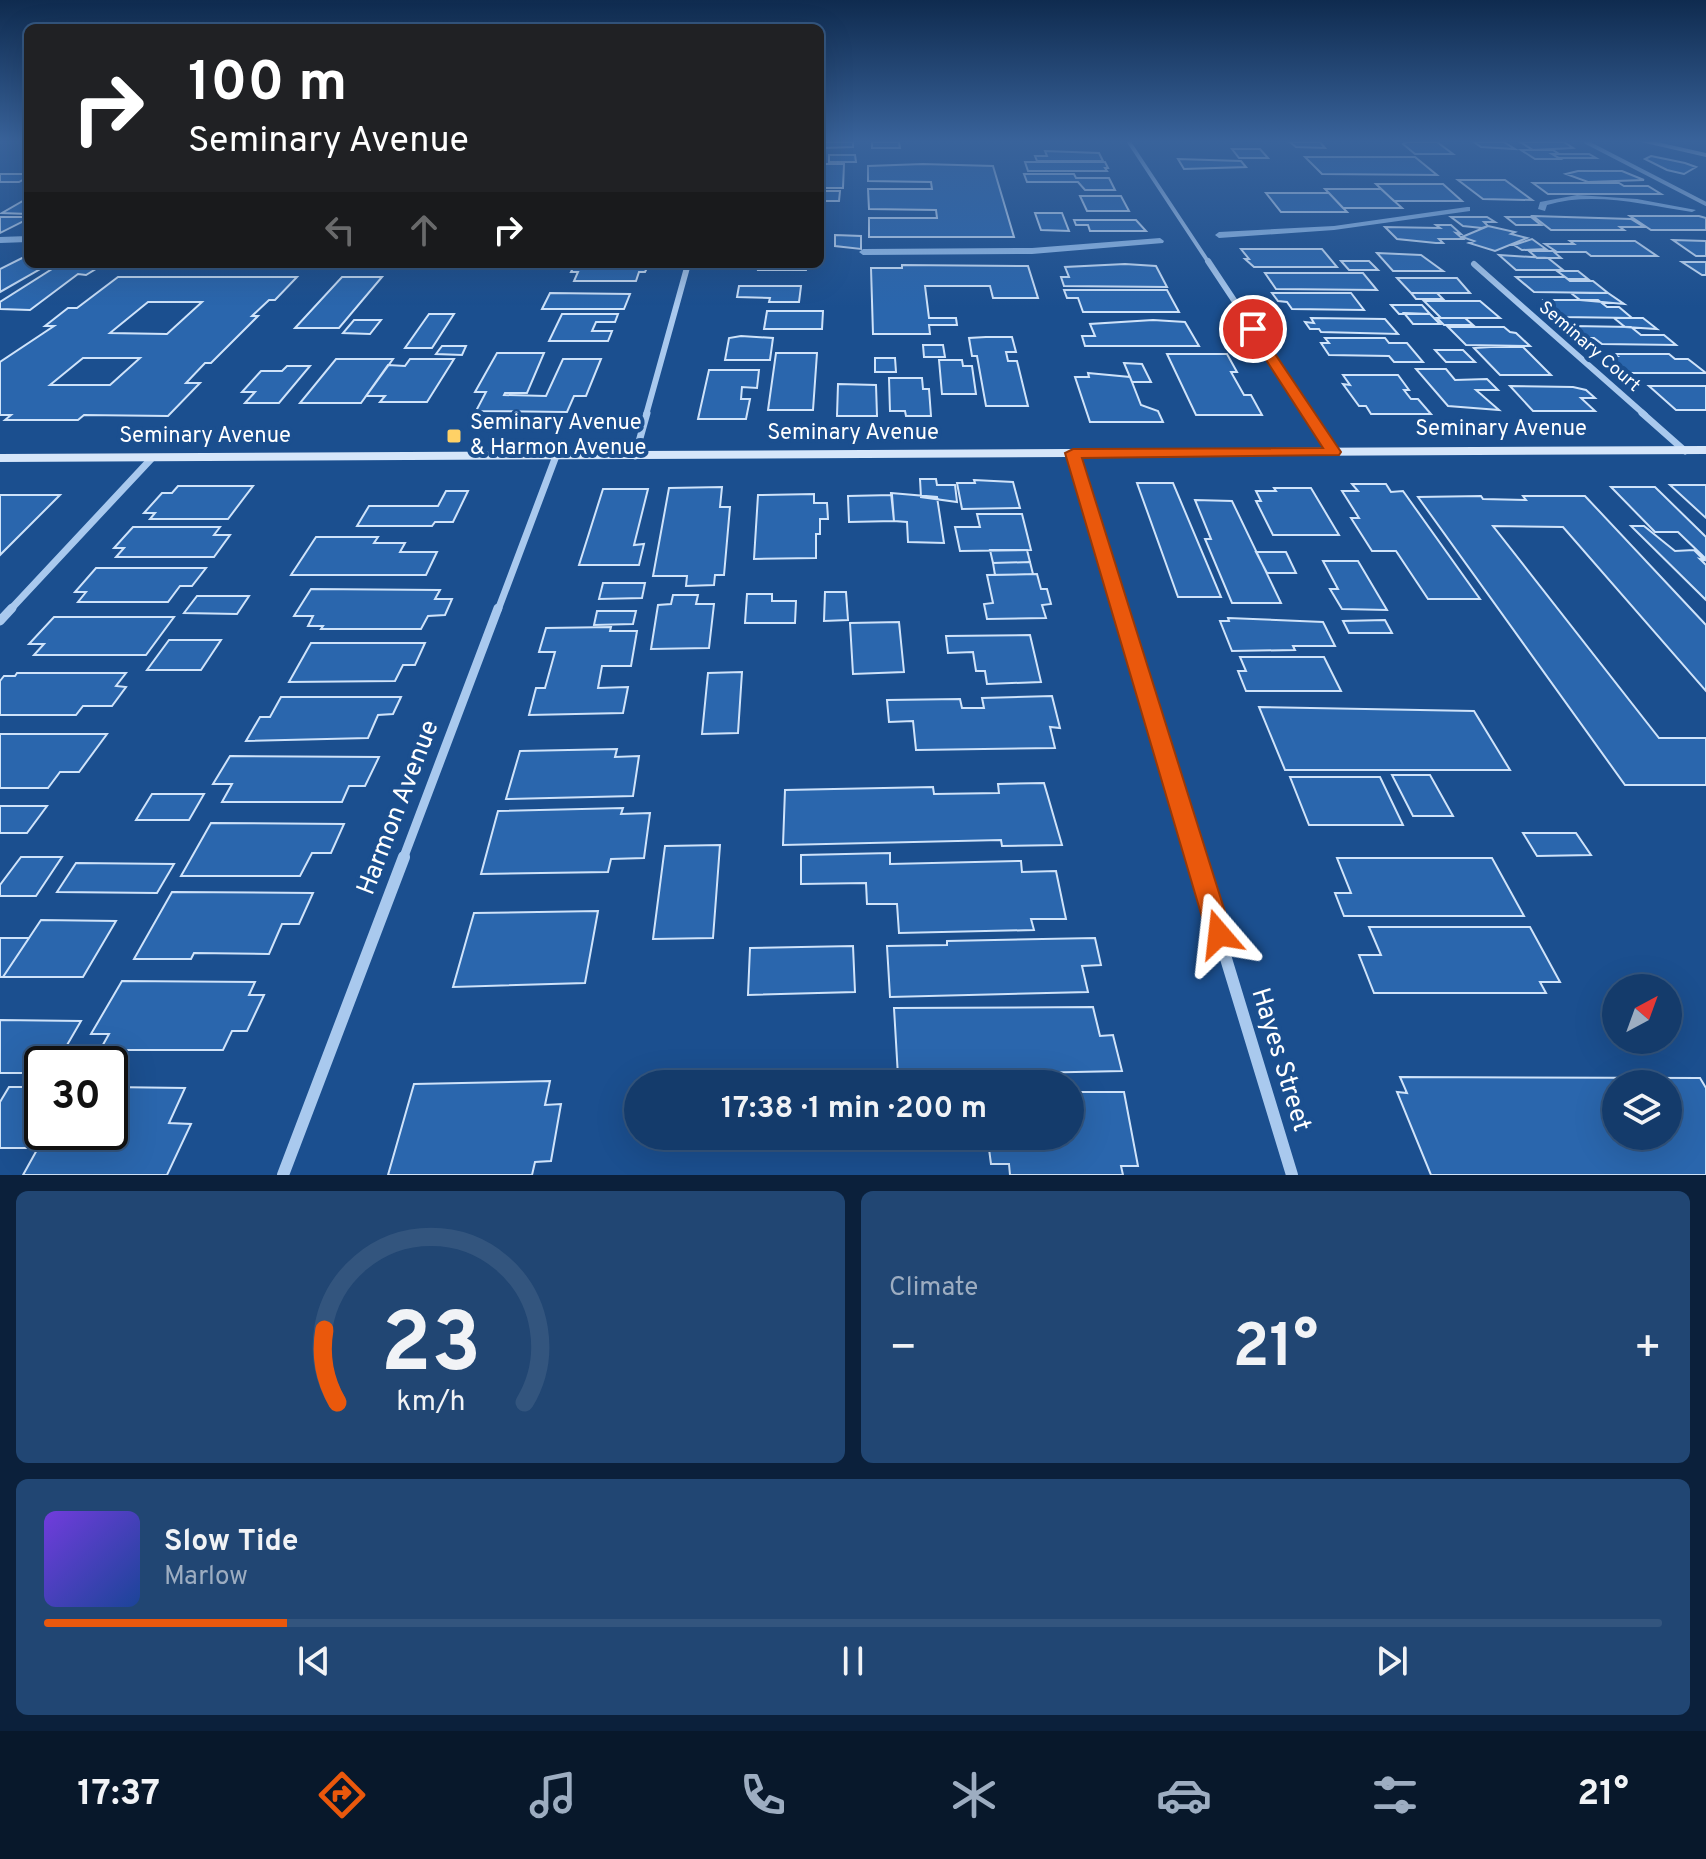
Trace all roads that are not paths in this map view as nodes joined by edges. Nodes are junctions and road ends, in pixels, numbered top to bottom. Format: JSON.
{"nodes":[{"id":1,"x":1165,"y":197,"type":"edge"},
{"id":2,"x":1474,"y":264,"type":"dead end"},
{"id":3,"x":687,"y":268,"type":"edge"},
{"id":4,"x":1706,"y":450,"type":"edge"},
{"id":5,"x":1685,"y":451,"type":"junction"},
{"id":6,"x":1334,"y":452,"type":"junction"},
{"id":7,"x":1073,"y":453,"type":"junction"},
{"id":8,"x":556,"y":456,"type":"junction"},
{"id":9,"x":635,"y":456,"type":"junction"},
{"id":10,"x":0,"y":458,"type":"edge"},
{"id":11,"x":152,"y":458,"type":"junction"},
{"id":12,"x":0,"y":621,"type":"edge"},
{"id":13,"x":283,"y":1175,"type":"edge"},
{"id":14,"x":1292,"y":1175,"type":"edge"}],
"edges":[{"from":1,"to":6,"type":"street"},
{"from":2,"to":5,"type":"street","name":"Seminary Court"},
{"from":3,"to":9,"type":"street"},
{"from":4,"to":5,"type":"street","name":"Seminary Avenue"},
{"from":5,"to":6,"type":"street","name":"Seminary Avenue"},
{"from":6,"to":7,"type":"street","name":"Seminary Avenue"},
{"from":7,"to":9,"type":"street","name":"Seminary Avenue"},
{"from":7,"to":14,"type":"street","name":"Hayes Street"},
{"from":8,"to":9,"type":"street","name":"Seminary Avenue"},
{"from":8,"to":11,"type":"street","name":"Seminary Avenue"},
{"from":8,"to":13,"type":"street","name":"Harmon Avenue"},
{"from":10,"to":11,"type":"street","name":"Seminary Avenue"},
{"from":11,"to":12,"type":"street"}]}
